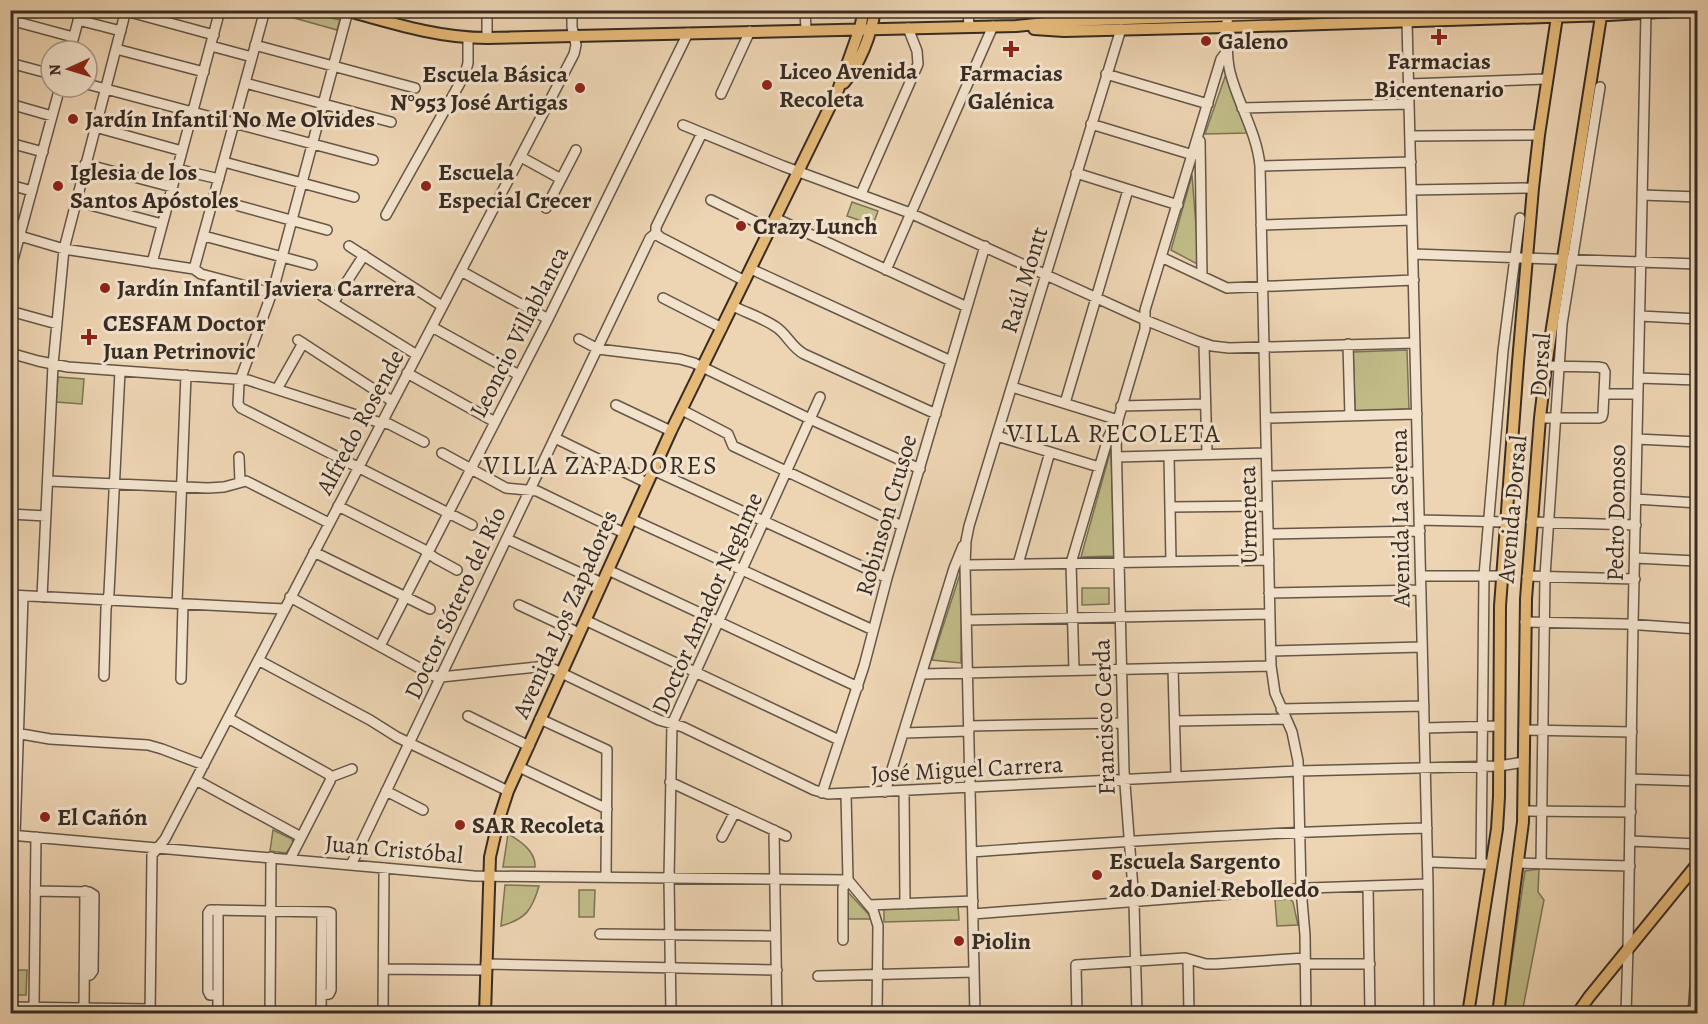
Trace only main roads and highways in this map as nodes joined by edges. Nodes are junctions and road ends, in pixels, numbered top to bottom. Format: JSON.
{"nodes":[{"id":1,"x":864,"y":10,"type":"edge"},
{"id":2,"x":874,"y":10,"type":"edge"},
{"id":3,"x":1389,"y":10,"type":"edge"},
{"id":4,"x":1692,"y":10,"type":"edge"},
{"id":5,"x":346,"y":11,"type":"edge"},
{"id":6,"x":1326,"y":12,"type":"edge"},
{"id":7,"x":1646,"y":12,"type":"edge"},
{"id":8,"x":1602,"y":13,"type":"edge"},
{"id":9,"x":1557,"y":14,"type":"edge"},
{"id":10,"x":1089,"y":16,"type":"edge"},
{"id":11,"x":1227,"y":16,"type":"edge"},
{"id":12,"x":1314,"y":24,"type":"junction"},
{"id":13,"x":1016,"y":26,"type":"junction"},
{"id":14,"x":866,"y":28,"type":"junction"},
{"id":15,"x":838,"y":90,"type":"junction"},
{"id":16,"x":1698,"y":862,"type":"edge"},
{"id":17,"x":1589,"y":997,"type":"junction"},
{"id":18,"x":484,"y":1014,"type":"edge"},
{"id":19,"x":1468,"y":1014,"type":"edge"},
{"id":20,"x":1498,"y":1014,"type":"edge"},
{"id":21,"x":1570,"y":1014,"type":"edge"},
{"id":22,"x":1577,"y":1014,"type":"edge"}],
"edges":[{"from":1,"to":14,"type":"main road","name":"Avenida Los Zapadores"},
{"from":2,"to":14,"type":"main road","name":"Avenida Los Zapadores"},
{"from":3,"to":6,"type":"main road"},
{"from":4,"to":7,"type":"main road"},
{"from":5,"to":14,"type":"main road"},
{"from":6,"to":11,"type":"main road"},
{"from":6,"to":12,"type":"main road"},
{"from":7,"to":8,"type":"main road"},
{"from":8,"to":9,"type":"main road"},
{"from":8,"to":20,"type":"main road","name":"Avenida Dorsal"},
{"from":9,"to":12,"type":"main road"},
{"from":9,"to":19,"type":"main road","name":"Avenida Dorsal"},
{"from":10,"to":11,"type":"main road"},
{"from":10,"to":13,"type":"main road"},
{"from":11,"to":12,"type":"main road"},
{"from":11,"to":13,"type":"main road"},
{"from":13,"to":14,"type":"main road"},
{"from":14,"to":15,"type":"main road","name":"Avenida Los Zapadores"},
{"from":14,"to":15,"type":"main road","name":"Avenida Los Zapadores"},
{"from":15,"to":18,"type":"main road","name":"Avenida Los Zapadores"},
{"from":16,"to":17,"type":"main road"},
{"from":17,"to":21,"type":"main road"},
{"from":17,"to":22,"type":"main road"}]}
